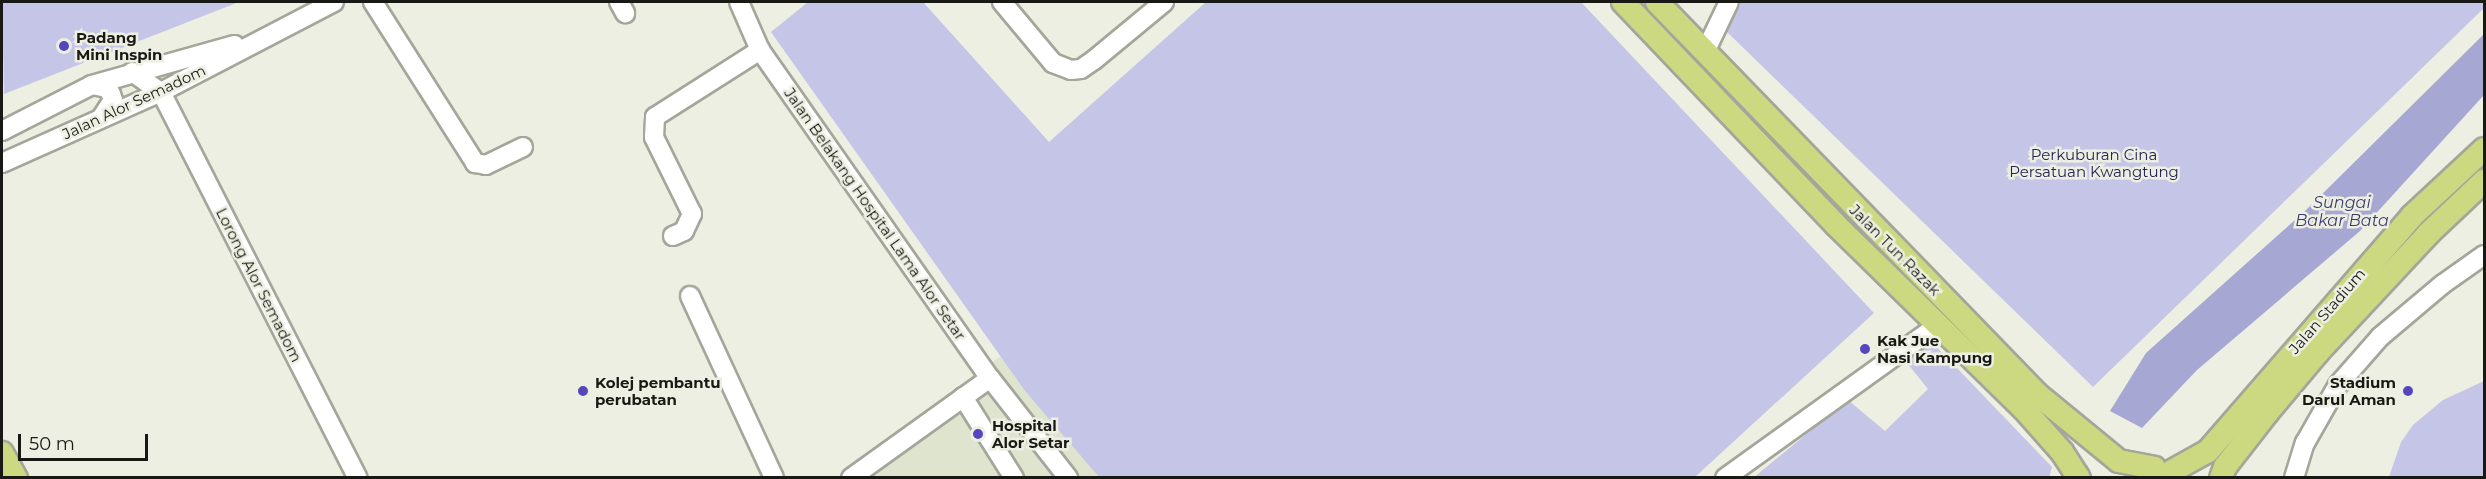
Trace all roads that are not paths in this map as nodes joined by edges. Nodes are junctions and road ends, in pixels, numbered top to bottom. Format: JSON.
{"nodes":[{"id":1,"x":334,"y":2,"type":"edge"},
{"id":2,"x":372,"y":2,"type":"edge"},
{"id":3,"x":739,"y":2,"type":"edge"},
{"id":4,"x":1002,"y":2,"type":"edge"},
{"id":5,"x":1164,"y":2,"type":"edge"},
{"id":6,"x":1623,"y":2,"type":"edge"},
{"id":7,"x":1657,"y":2,"type":"edge"},
{"id":8,"x":1729,"y":2,"type":"edge"},
{"id":9,"x":265,"y":37,"type":"junction"},
{"id":10,"x":760,"y":50,"type":"junction"},
{"id":11,"x":1705,"y":52,"type":"junction"},
{"id":12,"x":187,"y":58,"type":"junction"},
{"id":13,"x":132,"y":72,"type":"junction"},
{"id":14,"x":92,"y":85,"type":"junction"},
{"id":15,"x":161,"y":92,"type":"junction"},
{"id":16,"x":102,"y":117,"type":"junction"},
{"id":17,"x":2,"y":131,"type":"edge"},
{"id":18,"x":524,"y":147,"type":"dead end"},
{"id":19,"x":2484,"y":149,"type":"edge"},
{"id":20,"x":2,"y":163,"type":"edge"},
{"id":21,"x":2484,"y":181,"type":"edge"},
{"id":22,"x":673,"y":236,"type":"dead end"},
{"id":23,"x":2484,"y":255,"type":"edge"},
{"id":24,"x":690,"y":296,"type":"dead end"},
{"id":25,"x":1939,"y":324,"type":"junction"},
{"id":26,"x":990,"y":378,"type":"junction"},
{"id":27,"x":963,"y":397,"type":"junction"},
{"id":28,"x":2,"y":453,"type":"edge"},
{"id":29,"x":2170,"y":472,"type":"edge"},
{"id":30,"x":16,"y":477,"type":"edge"},
{"id":31,"x":358,"y":477,"type":"edge"},
{"id":32,"x":774,"y":477,"type":"edge"},
{"id":33,"x":851,"y":477,"type":"edge"},
{"id":34,"x":1014,"y":477,"type":"edge"},
{"id":35,"x":1068,"y":477,"type":"edge"},
{"id":36,"x":1725,"y":477,"type":"edge"},
{"id":37,"x":2079,"y":477,"type":"edge"},
{"id":38,"x":2126,"y":477,"type":"edge"},
{"id":39,"x":2221,"y":477,"type":"edge"},
{"id":40,"x":2294,"y":477,"type":"edge"}],
"edges":[{"from":1,"to":9,"type":"street","name":"Jalan Alor Semadom"},
{"from":2,"to":18,"type":"street"},
{"from":3,"to":10,"type":"street","name":"Jalan Belakang Hospital Lama Alor Setar"},
{"from":4,"to":5,"type":"street"},
{"from":6,"to":25,"type":"main road","name":"Jalan Tun Razak"},
{"from":7,"to":11,"type":"main road","name":"Jalan Tun Razak"},
{"from":8,"to":11,"type":"street"},
{"from":9,"to":12,"type":"street","name":"Jalan Alor Semadom"},
{"from":9,"to":15,"type":"street","name":"Jalan Alor Semadom"},
{"from":10,"to":22,"type":"street"},
{"from":10,"to":26,"type":"street","name":"Jalan Belakang Hospital Lama Alor Setar"},
{"from":11,"to":29,"type":"main road","name":"Jalan Tun Razak"},
{"from":12,"to":13,"type":"street","name":"Jalan Alor Semadom"},
{"from":12,"to":15,"type":"street"},
{"from":13,"to":14,"type":"street","name":"Jalan Alor Semadom"},
{"from":13,"to":15,"type":"street"},
{"from":14,"to":16,"type":"street"},
{"from":14,"to":17,"type":"street","name":"Jalan Alor Semadom"},
{"from":15,"to":16,"type":"street","name":"Jalan Alor Semadom"},
{"from":15,"to":31,"type":"street","name":"Lorong Alor Semadom"},
{"from":16,"to":20,"type":"street","name":"Jalan Alor Semadom"},
{"from":19,"to":29,"type":"main road","name":"Jalan Stadium"},
{"from":21,"to":39,"type":"main road","name":"Jalan Stadium"},
{"from":23,"to":40,"type":"street"},
{"from":24,"to":32,"type":"street"},
{"from":25,"to":36,"type":"street"},
{"from":25,"to":37,"type":"main road","name":"Jalan Tun Razak"},
{"from":26,"to":27,"type":"street"},
{"from":26,"to":35,"type":"street","name":"Jalan Belakang Hospital Lama Alor Setar"},
{"from":27,"to":33,"type":"street"},
{"from":27,"to":34,"type":"street"},
{"from":28,"to":30,"type":"main road"},
{"from":29,"to":38,"type":"main road","name":"Jalan Stadium"}]}
